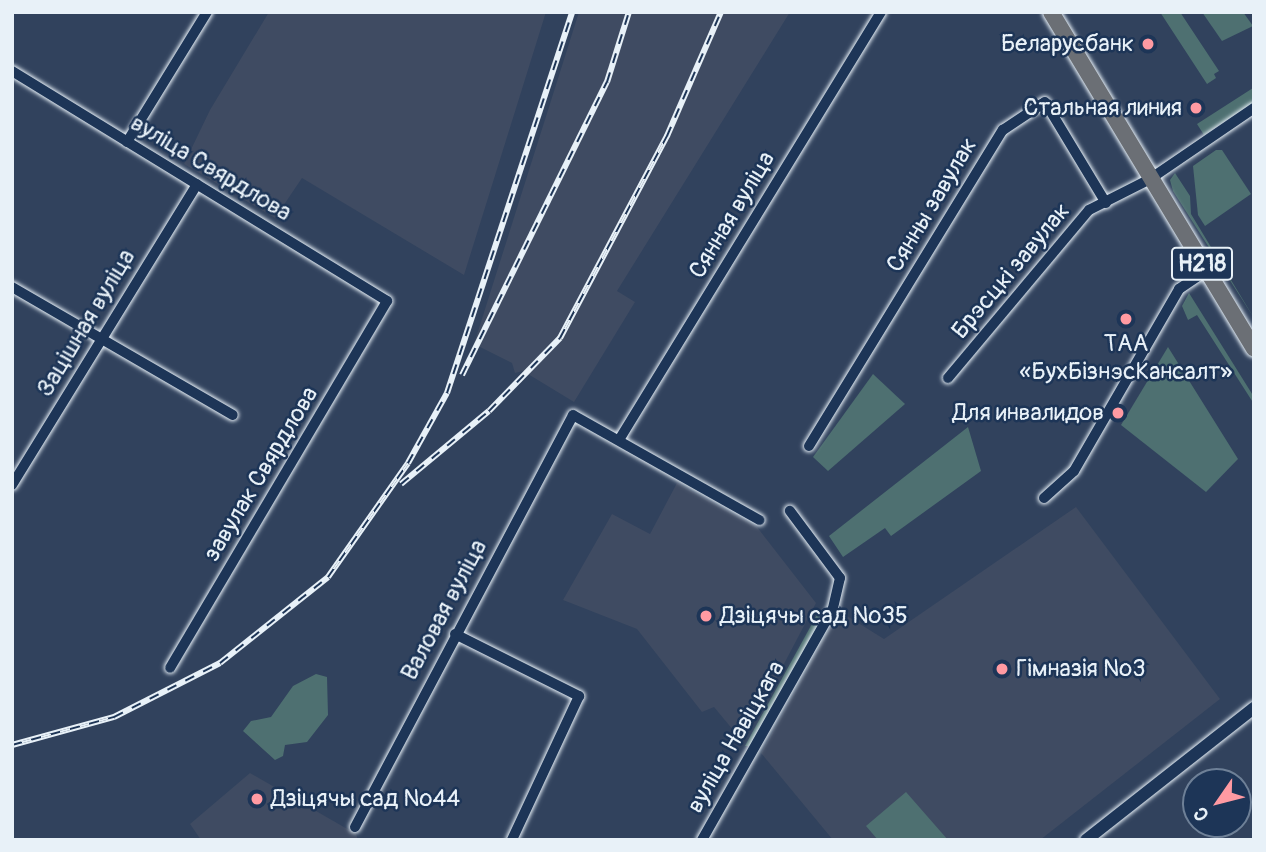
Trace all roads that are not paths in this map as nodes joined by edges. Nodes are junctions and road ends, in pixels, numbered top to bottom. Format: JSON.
{"nodes":[{"id":1,"x":207,"y":12,"type":"edge"},
{"id":2,"x":881,"y":12,"type":"edge"},
{"id":3,"x":1051,"y":12,"type":"edge"},
{"id":4,"x":12,"y":71,"type":"edge"},
{"id":5,"x":1254,"y":108,"type":"edge"},
{"id":6,"x":127,"y":142,"type":"junction"},
{"id":7,"x":1150,"y":179,"type":"junction"},
{"id":8,"x":197,"y":184,"type":"junction"},
{"id":9,"x":1106,"y":203,"type":"junction"},
{"id":10,"x":1206,"y":271,"type":"junction"},
{"id":11,"x":12,"y":287,"type":"edge"},
{"id":12,"x":387,"y":301,"type":"joint"},
{"id":13,"x":101,"y":337,"type":"junction"},
{"id":14,"x":1254,"y":349,"type":"edge"},
{"id":15,"x":948,"y":378,"type":"dead end"},
{"id":16,"x":233,"y":415,"type":"dead end"},
{"id":17,"x":619,"y":440,"type":"junction"},
{"id":18,"x":809,"y":446,"type":"dead end"},
{"id":19,"x":12,"y":485,"type":"edge"},
{"id":20,"x":1044,"y":498,"type":"dead end"},
{"id":21,"x":790,"y":511,"type":"dead end"},
{"id":22,"x":759,"y":520,"type":"dead end"},
{"id":23,"x":454,"y":634,"type":"junction"},
{"id":24,"x":170,"y":668,"type":"dead end"},
{"id":25,"x":1254,"y":708,"type":"edge"},
{"id":26,"x":355,"y":827,"type":"dead end"},
{"id":27,"x":512,"y":840,"type":"edge"},
{"id":28,"x":702,"y":840,"type":"edge"},
{"id":29,"x":1086,"y":840,"type":"edge"}],
"edges":[{"from":1,"to":6,"type":"street"},
{"from":2,"to":17,"type":"street","name":"Сянная вуліца"},
{"from":3,"to":7,"type":"main road","number":"Н218"},
{"from":4,"to":6,"type":"street","name":"вуліца Свярдлова"},
{"from":5,"to":7,"type":"street","name":"Брэсцкі завулак"},
{"from":6,"to":8,"type":"street","name":"вуліца Свярдлова"},
{"from":7,"to":9,"type":"street","name":"Брэсцкі завулак"},
{"from":7,"to":10,"type":"main road","number":"Н218"},
{"from":8,"to":12,"type":"street","name":"вуліца Свярдлова"},
{"from":8,"to":13,"type":"street","name":"Зацішная вуліца"},
{"from":9,"to":15,"type":"street","name":"Брэсцкі завулак"},
{"from":9,"to":18,"type":"street","name":"Сянны завулак"},
{"from":10,"to":14,"type":"main road","number":"Н218"},
{"from":10,"to":20,"type":"street"},
{"from":11,"to":13,"type":"street"},
{"from":12,"to":24,"type":"street","name":"завулак Свярдлова"},
{"from":13,"to":16,"type":"street"},
{"from":13,"to":19,"type":"street","name":"Зацішная вуліца"},
{"from":17,"to":22,"type":"street"},
{"from":17,"to":23,"type":"street","name":"Валовая вуліца"},
{"from":21,"to":28,"type":"street","name":"вуліца Навіцкага"},
{"from":23,"to":26,"type":"street","name":"Валовая вуліца"},
{"from":23,"to":27,"type":"street"},
{"from":25,"to":29,"type":"street"}]}
